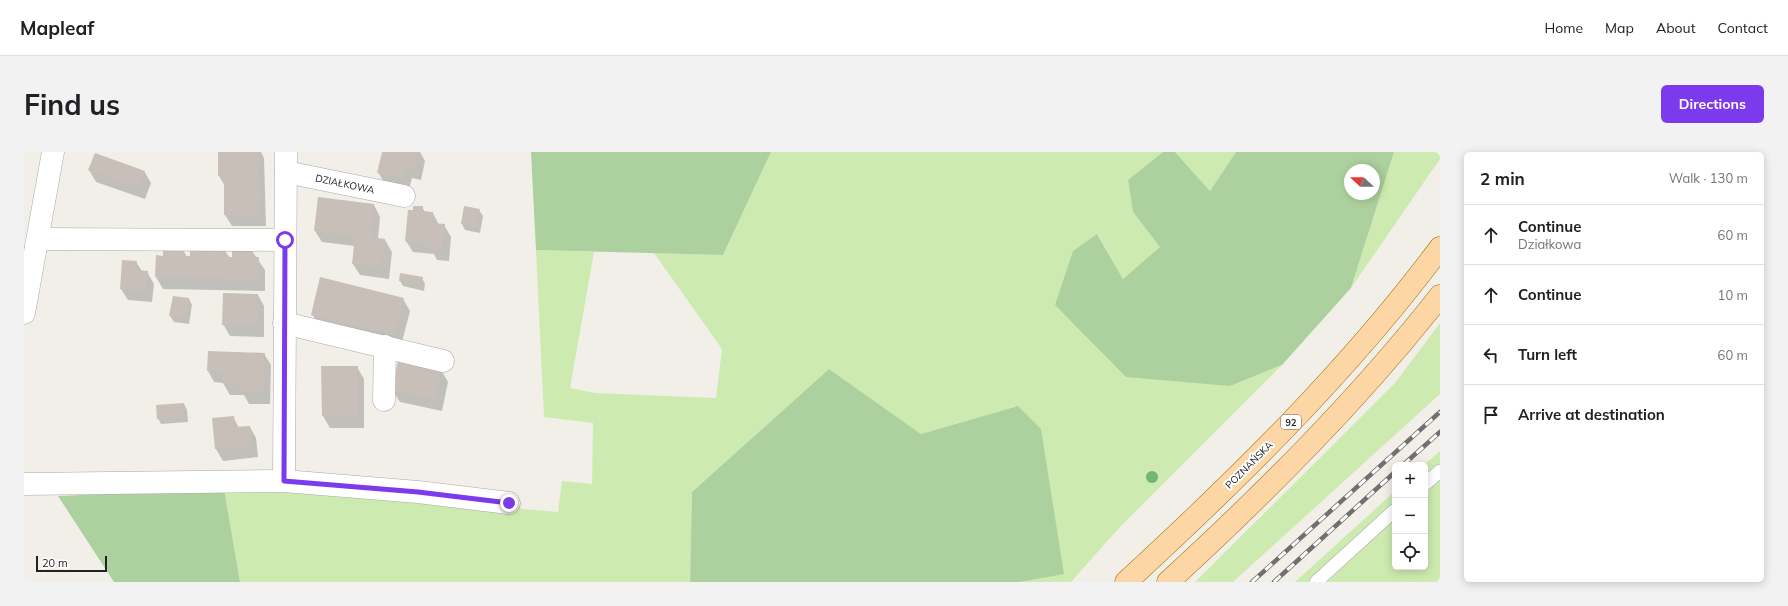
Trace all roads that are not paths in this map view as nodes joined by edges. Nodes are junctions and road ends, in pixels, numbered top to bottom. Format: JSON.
{"nodes":[{"id":1,"x":53,"y":152,"type":"edge"},
{"id":2,"x":286,"y":162,"type":"edge"},
{"id":3,"x":404,"y":196,"type":"dead end"},
{"id":4,"x":38,"y":239,"type":"junction"},
{"id":5,"x":285,"y":240,"type":"junction"},
{"id":6,"x":1440,"y":248,"type":"edge"},
{"id":7,"x":1440,"y":296,"type":"edge"},
{"id":8,"x":24,"y":313,"type":"edge"},
{"id":9,"x":284,"y":323,"type":"junction"},
{"id":10,"x":385,"y":346,"type":"junction"},
{"id":11,"x":443,"y":361,"type":"dead end"},
{"id":12,"x":384,"y":400,"type":"dead end"},
{"id":13,"x":1440,"y":471,"type":"edge"},
{"id":14,"x":284,"y":481,"type":"junction"},
{"id":15,"x":1428,"y":481,"type":"edge"},
{"id":16,"x":24,"y":484,"type":"edge"},
{"id":17,"x":509,"y":503,"type":"dead end"},
{"id":18,"x":1392,"y":513,"type":"edge"},
{"id":19,"x":1126,"y":582,"type":"edge"},
{"id":20,"x":1168,"y":582,"type":"edge"},
{"id":21,"x":1316,"y":582,"type":"edge"}],
"edges":[{"from":1,"to":4,"type":"street"},
{"from":2,"to":3,"type":"street","name":"DZIAŁKOWA"},
{"from":2,"to":5,"type":"street","name":"DZIAŁKOWA"},
{"from":4,"to":5,"type":"street"},
{"from":4,"to":8,"type":"street"},
{"from":5,"to":9,"type":"street","name":"DZIAŁKOWA"},
{"from":6,"to":19,"type":"main road","name":"POZNAŃSKA","number":"92"},
{"from":7,"to":20,"type":"main road"},
{"from":9,"to":10,"type":"street"},
{"from":9,"to":14,"type":"street","name":"DZIAŁKOWA"},
{"from":10,"to":11,"type":"street"},
{"from":10,"to":12,"type":"street"},
{"from":13,"to":15,"type":"lane"},
{"from":14,"to":16,"type":"street"},
{"from":14,"to":17,"type":"street"},
{"from":18,"to":21,"type":"lane"}]}
